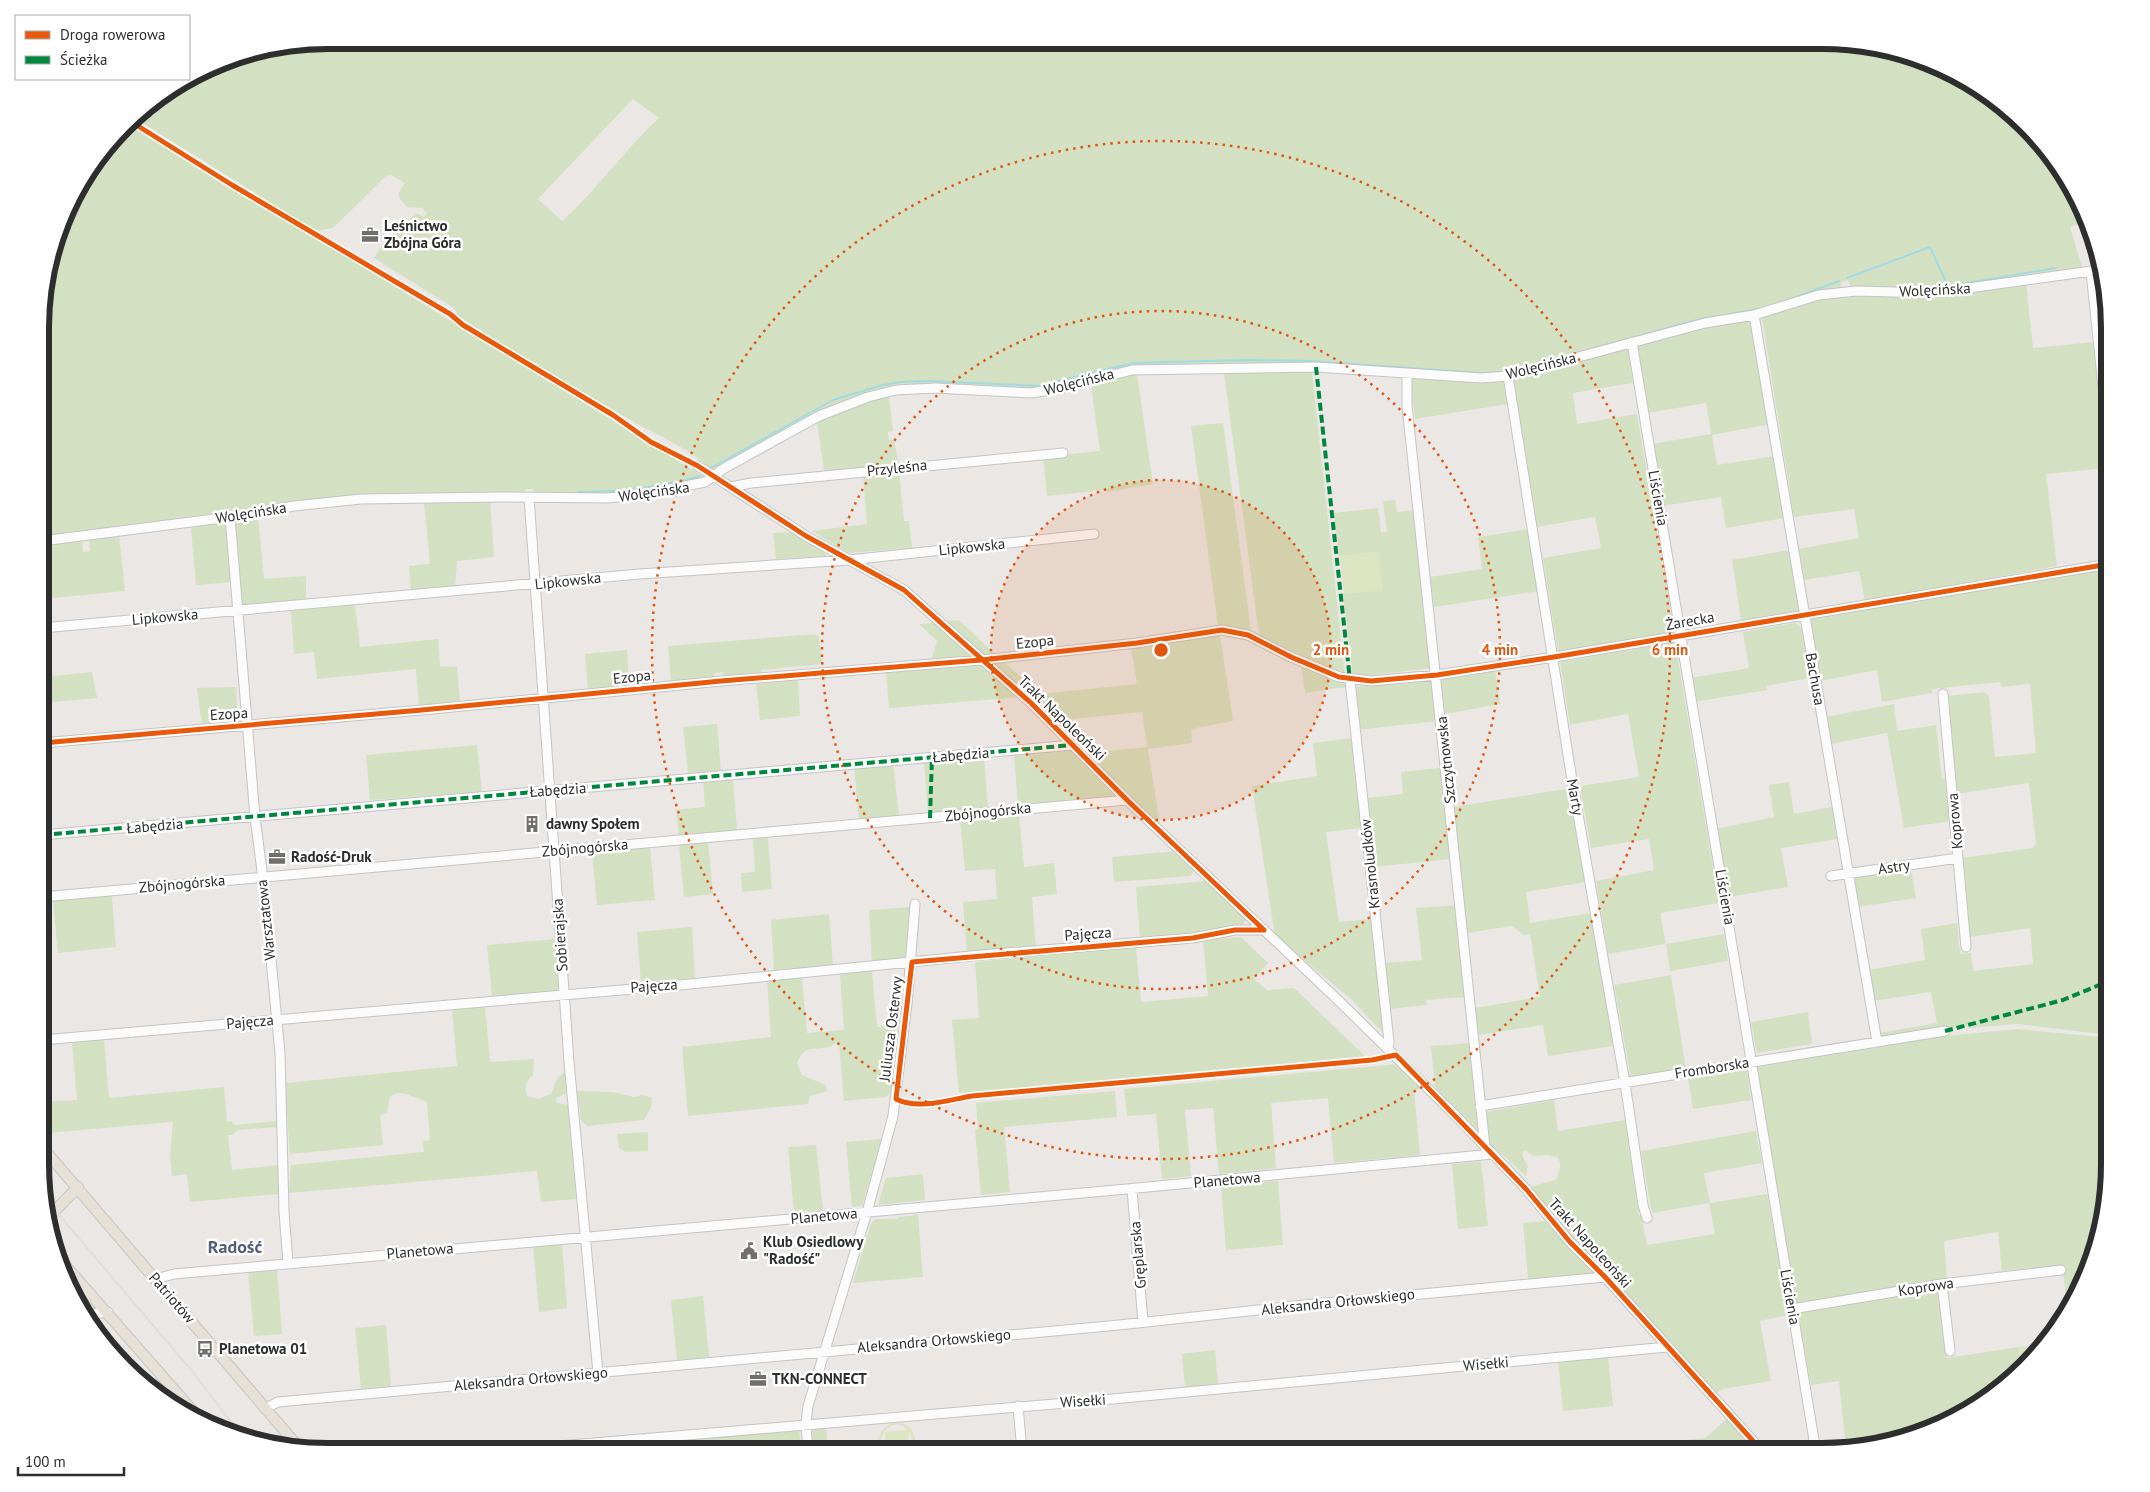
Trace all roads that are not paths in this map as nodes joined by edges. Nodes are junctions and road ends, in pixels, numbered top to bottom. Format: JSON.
{"nodes":[{"id":1,"x":2095,"y":271,"type":"edge"},
{"id":2,"x":1754,"y":315,"type":"junction"},
{"id":3,"x":1632,"y":342,"type":"junction"},
{"id":4,"x":2101,"y":344,"type":"edge"},
{"id":5,"x":1407,"y":374,"type":"junction"},
{"id":6,"x":1508,"y":376,"type":"junction"},
{"id":7,"x":1063,"y":452,"type":"dead end"},
{"id":8,"x":698,"y":466,"type":"dead end"},
{"id":9,"x":713,"y":477,"type":"junction"},
{"id":10,"x":731,"y":488,"type":"junction"},
{"id":11,"x":529,"y":497,"type":"junction"},
{"id":12,"x":230,"y":517,"type":"junction"},
{"id":13,"x":1094,"y":534,"type":"dead end"},
{"id":14,"x":49,"y":540,"type":"edge"},
{"id":15,"x":849,"y":560,"type":"junction"},
{"id":16,"x":2101,"y":565,"type":"edge"},
{"id":17,"x":536,"y":584,"type":"junction"},
{"id":18,"x":237,"y":611,"type":"junction"},
{"id":19,"x":1804,"y":615,"type":"junction"},
{"id":20,"x":49,"y":627,"type":"edge"},
{"id":21,"x":1222,"y":630,"type":"joint"},
{"id":22,"x":1681,"y":635,"type":"junction"},
{"id":23,"x":1554,"y":657,"type":"junction"},
{"id":24,"x":981,"y":660,"type":"junction"},
{"id":25,"x":1436,"y":675,"type":"junction"},
{"id":26,"x":1350,"y":680,"type":"junction"},
{"id":27,"x":1943,"y":694,"type":"dead end"},
{"id":28,"x":544,"y":699,"type":"junction"},
{"id":29,"x":247,"y":725,"type":"junction"},
{"id":30,"x":49,"y":742,"type":"edge"},
{"id":31,"x":1073,"y":744,"type":"junction"},
{"id":32,"x":551,"y":791,"type":"junction"},
{"id":33,"x":1127,"y":800,"type":"junction"},
{"id":34,"x":255,"y":817,"type":"junction"},
{"id":35,"x":49,"y":834,"type":"edge"},
{"id":36,"x":555,"y":852,"type":"junction"},
{"id":37,"x":1958,"y":858,"type":"junction"},
{"id":38,"x":1848,"y":873,"type":"junction"},
{"id":39,"x":1831,"y":876,"type":"dead end"},
{"id":40,"x":262,"y":877,"type":"junction"},
{"id":41,"x":49,"y":896,"type":"edge"},
{"id":42,"x":915,"y":904,"type":"dead end"},
{"id":43,"x":1264,"y":930,"type":"junction"},
{"id":44,"x":1966,"y":947,"type":"dead end"},
{"id":45,"x":912,"y":962,"type":"junction"},
{"id":46,"x":564,"y":993,"type":"junction"},
{"id":47,"x":277,"y":1020,"type":"junction"},
{"id":48,"x":1944,"y":1032,"type":"dead end"},
{"id":49,"x":49,"y":1039,"type":"edge"},
{"id":50,"x":1877,"y":1042,"type":"junction"},
{"id":51,"x":1388,"y":1048,"type":"junction"},
{"id":52,"x":1752,"y":1062,"type":"junction"},
{"id":53,"x":1625,"y":1082,"type":"junction"},
{"id":54,"x":1480,"y":1106,"type":"junction"},
{"id":55,"x":1485,"y":1147,"type":"junction"},
{"id":56,"x":49,"y":1154,"type":"edge"},
{"id":57,"x":1493,"y":1154,"type":"junction"},
{"id":58,"x":78,"y":1188,"type":"junction"},
{"id":59,"x":1132,"y":1189,"type":"junction"},
{"id":60,"x":867,"y":1212,"type":"junction"},
{"id":61,"x":53,"y":1213,"type":"edge"},
{"id":62,"x":1647,"y":1218,"type":"dead end"},
{"id":63,"x":584,"y":1237,"type":"junction"},
{"id":64,"x":288,"y":1263,"type":"junction"},
{"id":65,"x":70,"y":1270,"type":"edge"},
{"id":66,"x":2061,"y":1270,"type":"dead end"},
{"id":67,"x":1605,"y":1278,"type":"junction"},
{"id":68,"x":156,"y":1279,"type":"junction"},
{"id":69,"x":1942,"y":1284,"type":"junction"},
{"id":70,"x":1792,"y":1309,"type":"junction"},
{"id":71,"x":108,"y":1312,"type":"junction"},
{"id":72,"x":93,"y":1314,"type":"edge"},
{"id":73,"x":1143,"y":1322,"type":"junction"},
{"id":74,"x":1667,"y":1347,"type":"junction"},
{"id":75,"x":1950,"y":1350,"type":"dead end"},
{"id":76,"x":824,"y":1352,"type":"junction"},
{"id":77,"x":598,"y":1373,"type":"junction"},
{"id":78,"x":1018,"y":1406,"type":"junction"},
{"id":79,"x":189,"y":1407,"type":"edge"},
{"id":80,"x":266,"y":1408,"type":"junction"},
{"id":81,"x":806,"y":1424,"type":"junction"},
{"id":82,"x":648,"y":1438,"type":"junction"},
{"id":83,"x":295,"y":1441,"type":"edge"},
{"id":84,"x":594,"y":1443,"type":"edge"},
{"id":85,"x":648,"y":1443,"type":"edge"},
{"id":86,"x":807,"y":1443,"type":"edge"},
{"id":87,"x":1021,"y":1443,"type":"edge"},
{"id":88,"x":1755,"y":1443,"type":"edge"},
{"id":89,"x":1814,"y":1443,"type":"edge"}],
"edges":[{"from":1,"to":2,"type":"street","name":"Wolęcińska"},
{"from":1,"to":4,"type":"street"},
{"from":2,"to":3,"type":"street","name":"Wolęcińska"},
{"from":2,"to":19,"type":"street","name":"Bachusa"},
{"from":3,"to":6,"type":"street","name":"Wolęcińska"},
{"from":3,"to":22,"type":"street","name":"Liścienia"},
{"from":5,"to":6,"type":"street","name":"Wolęcińska"},
{"from":5,"to":9,"type":"street","name":"Wolęcińska"},
{"from":5,"to":25,"type":"street","name":"Szczytnowska"},
{"from":6,"to":23,"type":"street","name":"Marty"},
{"from":7,"to":10,"type":"street","name":"Przyleśna"},
{"from":8,"to":9,"type":"street","name":"Trakt Napoleoński"},
{"from":9,"to":10,"type":"street","name":"Trakt Napoleoński"},
{"from":9,"to":11,"type":"street","name":"Wolęcińska"},
{"from":10,"to":15,"type":"street","name":"Trakt Napoleoński"},
{"from":11,"to":12,"type":"street","name":"Wolęcińska"},
{"from":11,"to":17,"type":"street","name":"Sobierajska"},
{"from":12,"to":14,"type":"street","name":"Wolęcińska"},
{"from":12,"to":18,"type":"street","name":"Warsztatowa"},
{"from":13,"to":15,"type":"street","name":"Lipkowska"},
{"from":15,"to":17,"type":"street","name":"Lipkowska"},
{"from":15,"to":24,"type":"street","name":"Trakt Napoleoński"},
{"from":16,"to":19,"type":"street","name":"Żarecka"},
{"from":17,"to":18,"type":"street","name":"Lipkowska"},
{"from":17,"to":28,"type":"street","name":"Sobierajska"},
{"from":18,"to":20,"type":"street","name":"Lipkowska"},
{"from":18,"to":29,"type":"street","name":"Warsztatowa"},
{"from":19,"to":22,"type":"street","name":"Żarecka"},
{"from":19,"to":38,"type":"street","name":"Bachusa"},
{"from":21,"to":24,"type":"street","name":"Ezopa"},
{"from":21,"to":26,"type":"street","name":"Żarecka"},
{"from":22,"to":23,"type":"street","name":"Żarecka"},
{"from":22,"to":52,"type":"street","name":"Liścienia"},
{"from":23,"to":25,"type":"street","name":"Żarecka"},
{"from":23,"to":53,"type":"street","name":"Marty"},
{"from":24,"to":28,"type":"street","name":"Ezopa"},
{"from":24,"to":31,"type":"street","name":"Trakt Napoleoński"},
{"from":25,"to":26,"type":"street","name":"Żarecka"},
{"from":25,"to":54,"type":"street","name":"Szczytnowska"},
{"from":26,"to":51,"type":"street","name":"Krasnoludków"},
{"from":27,"to":37,"type":"street","name":"Koprowa"},
{"from":28,"to":29,"type":"street","name":"Ezopa"},
{"from":28,"to":32,"type":"street","name":"Sobierajska"},
{"from":29,"to":30,"type":"street","name":"Ezopa"},
{"from":29,"to":34,"type":"street","name":"Warsztatowa"},
{"from":31,"to":32,"type":"street","name":"Łabędzia"},
{"from":31,"to":33,"type":"street","name":"Trakt Napoleoński"},
{"from":32,"to":34,"type":"street","name":"Łabędzia"},
{"from":32,"to":36,"type":"street","name":"Sobierajska"},
{"from":33,"to":36,"type":"street","name":"Zbójnogórska"},
{"from":33,"to":43,"type":"street","name":"Trakt Napoleoński"},
{"from":34,"to":35,"type":"street","name":"Łabędzia"},
{"from":34,"to":40,"type":"street","name":"Warsztatowa"},
{"from":36,"to":40,"type":"street","name":"Zbójnogórska"},
{"from":36,"to":46,"type":"street","name":"Sobierajska"},
{"from":37,"to":38,"type":"street","name":"Astry"},
{"from":37,"to":44,"type":"street","name":"Koprowa"},
{"from":38,"to":39,"type":"street","name":"Astry"},
{"from":38,"to":50,"type":"street","name":"Bachusa"},
{"from":40,"to":41,"type":"street","name":"Zbójnogórska"},
{"from":40,"to":47,"type":"street","name":"Warsztatowa"},
{"from":42,"to":45,"type":"street","name":"Juliusza Osterwy"},
{"from":43,"to":45,"type":"street","name":"Pajęcza"},
{"from":43,"to":51,"type":"street","name":"Trakt Napoleoński"},
{"from":45,"to":46,"type":"street","name":"Pajęcza"},
{"from":45,"to":60,"type":"street","name":"Juliusza Osterwy"},
{"from":46,"to":47,"type":"street","name":"Pajęcza"},
{"from":46,"to":63,"type":"street","name":"Sobierajska"},
{"from":47,"to":49,"type":"street","name":"Pajęcza"},
{"from":47,"to":64,"type":"street","name":"Warsztatowa"},
{"from":48,"to":50,"type":"street","name":"Fromborska"},
{"from":50,"to":52,"type":"street","name":"Fromborska"},
{"from":51,"to":55,"type":"street","name":"Trakt Napoleoński"},
{"from":52,"to":53,"type":"street","name":"Fromborska"},
{"from":52,"to":70,"type":"street","name":"Liścienia"},
{"from":53,"to":54,"type":"street","name":"Fromborska"},
{"from":53,"to":62,"type":"street","name":"Marty"},
{"from":54,"to":55,"type":"street","name":"Szczytnowska"},
{"from":55,"to":57,"type":"street","name":"Trakt Napoleoński"},
{"from":56,"to":58,"type":"main road","name":"Patriotów"},
{"from":57,"to":59,"type":"street","name":"Planetowa"},
{"from":57,"to":67,"type":"street","name":"Trakt Napoleoński"},
{"from":58,"to":61,"type":"main road"},
{"from":58,"to":68,"type":"main road","name":"Patriotów"},
{"from":59,"to":60,"type":"street","name":"Planetowa"},
{"from":59,"to":73,"type":"street","name":"Gręplarska"},
{"from":60,"to":63,"type":"street","name":"Planetowa"},
{"from":60,"to":76,"type":"street","name":"Juliusza Osterwy"},
{"from":63,"to":64,"type":"street","name":"Planetowa"},
{"from":63,"to":77,"type":"street","name":"Sobierajska"},
{"from":64,"to":68,"type":"street","name":"Planetowa"},
{"from":65,"to":71,"type":"main road"},
{"from":66,"to":69,"type":"street","name":"Koprowa"},
{"from":67,"to":73,"type":"street","name":"Aleksandra Orłowskiego"},
{"from":67,"to":74,"type":"street","name":"Trakt Napoleoński"},
{"from":68,"to":80,"type":"main road","name":"Patriotów"},
{"from":69,"to":70,"type":"street","name":"Koprowa"},
{"from":69,"to":75,"type":"street"},
{"from":70,"to":89,"type":"street","name":"Liścienia"},
{"from":71,"to":72,"type":"street"},
{"from":71,"to":79,"type":"main road"},
{"from":73,"to":76,"type":"street","name":"Aleksandra Orłowskiego"},
{"from":74,"to":78,"type":"street","name":"Wisełki"},
{"from":74,"to":88,"type":"street","name":"Trakt Napoleoński"},
{"from":76,"to":77,"type":"street","name":"Aleksandra Orłowskiego"},
{"from":76,"to":81,"type":"street","name":"Juliusza Osterwy"},
{"from":77,"to":80,"type":"street","name":"Aleksandra Orłowskiego"},
{"from":78,"to":81,"type":"street","name":"Wisełki"},
{"from":78,"to":87,"type":"street"},
{"from":80,"to":83,"type":"main road","name":"Patriotów"},
{"from":81,"to":82,"type":"street","name":"Wisełki"},
{"from":81,"to":86,"type":"street","name":"Juliusza Osterwy"},
{"from":82,"to":84,"type":"street","name":"Wisełki"},
{"from":82,"to":85,"type":"street"}]}
